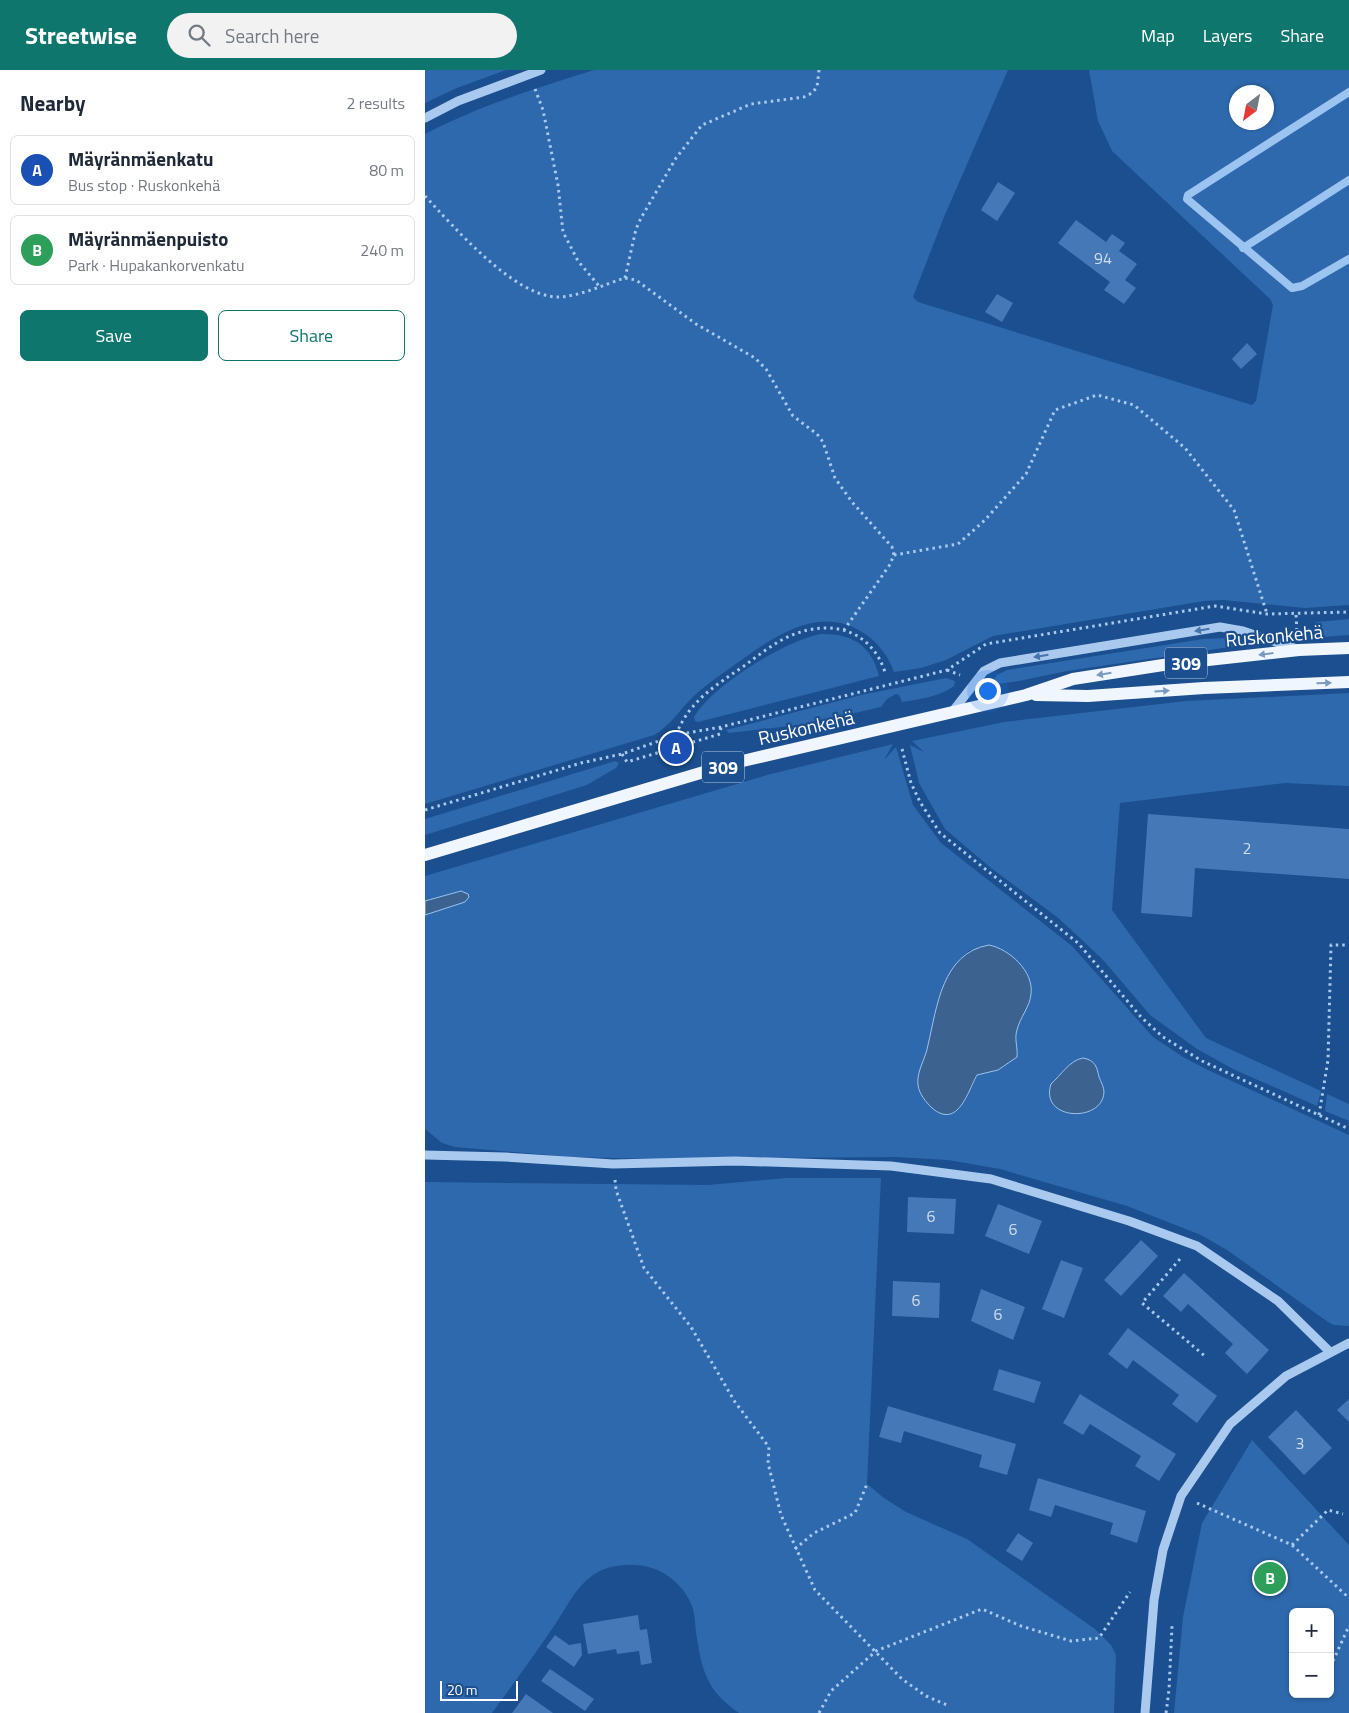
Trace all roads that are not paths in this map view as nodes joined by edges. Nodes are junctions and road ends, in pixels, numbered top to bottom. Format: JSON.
{"nodes":[{"id":1,"x":541,"y":70,"type":"edge"},
{"id":2,"x":425,"y":118,"type":"edge"},
{"id":3,"x":1349,"y":648,"type":"edge"},
{"id":4,"x":1299,"y":650,"type":"junction"},
{"id":5,"x":1349,"y":682,"type":"edge"},
{"id":6,"x":1026,"y":695,"type":"junction"},
{"id":7,"x":953,"y":711,"type":"junction"},
{"id":8,"x":425,"y":855,"type":"edge"},
{"id":9,"x":425,"y":1155,"type":"edge"},
{"id":10,"x":1349,"y":1343,"type":"edge"},
{"id":11,"x":1330,"y":1352,"type":"junction"},
{"id":12,"x":1145,"y":1713,"type":"edge"}],
"edges":[{"from":1,"to":2,"type":"street"},
{"from":3,"to":4,"type":"main road","name":"Ruskonkehä","number":"309"},
{"from":4,"to":6,"type":"main road","name":"Ruskonkehä","number":"309","one_way":true},
{"from":4,"to":7,"type":"street","one_way":true},
{"from":6,"to":5,"type":"main road","name":"Ruskonkehä","number":"309","one_way":true},
{"from":6,"to":7,"type":"main road","name":"Ruskonkehä","number":"309"},
{"from":7,"to":8,"type":"main road","name":"Ruskonkehä","number":"309"},
{"from":9,"to":11,"type":"street"},
{"from":10,"to":11,"type":"street"},
{"from":11,"to":12,"type":"street"}]}
